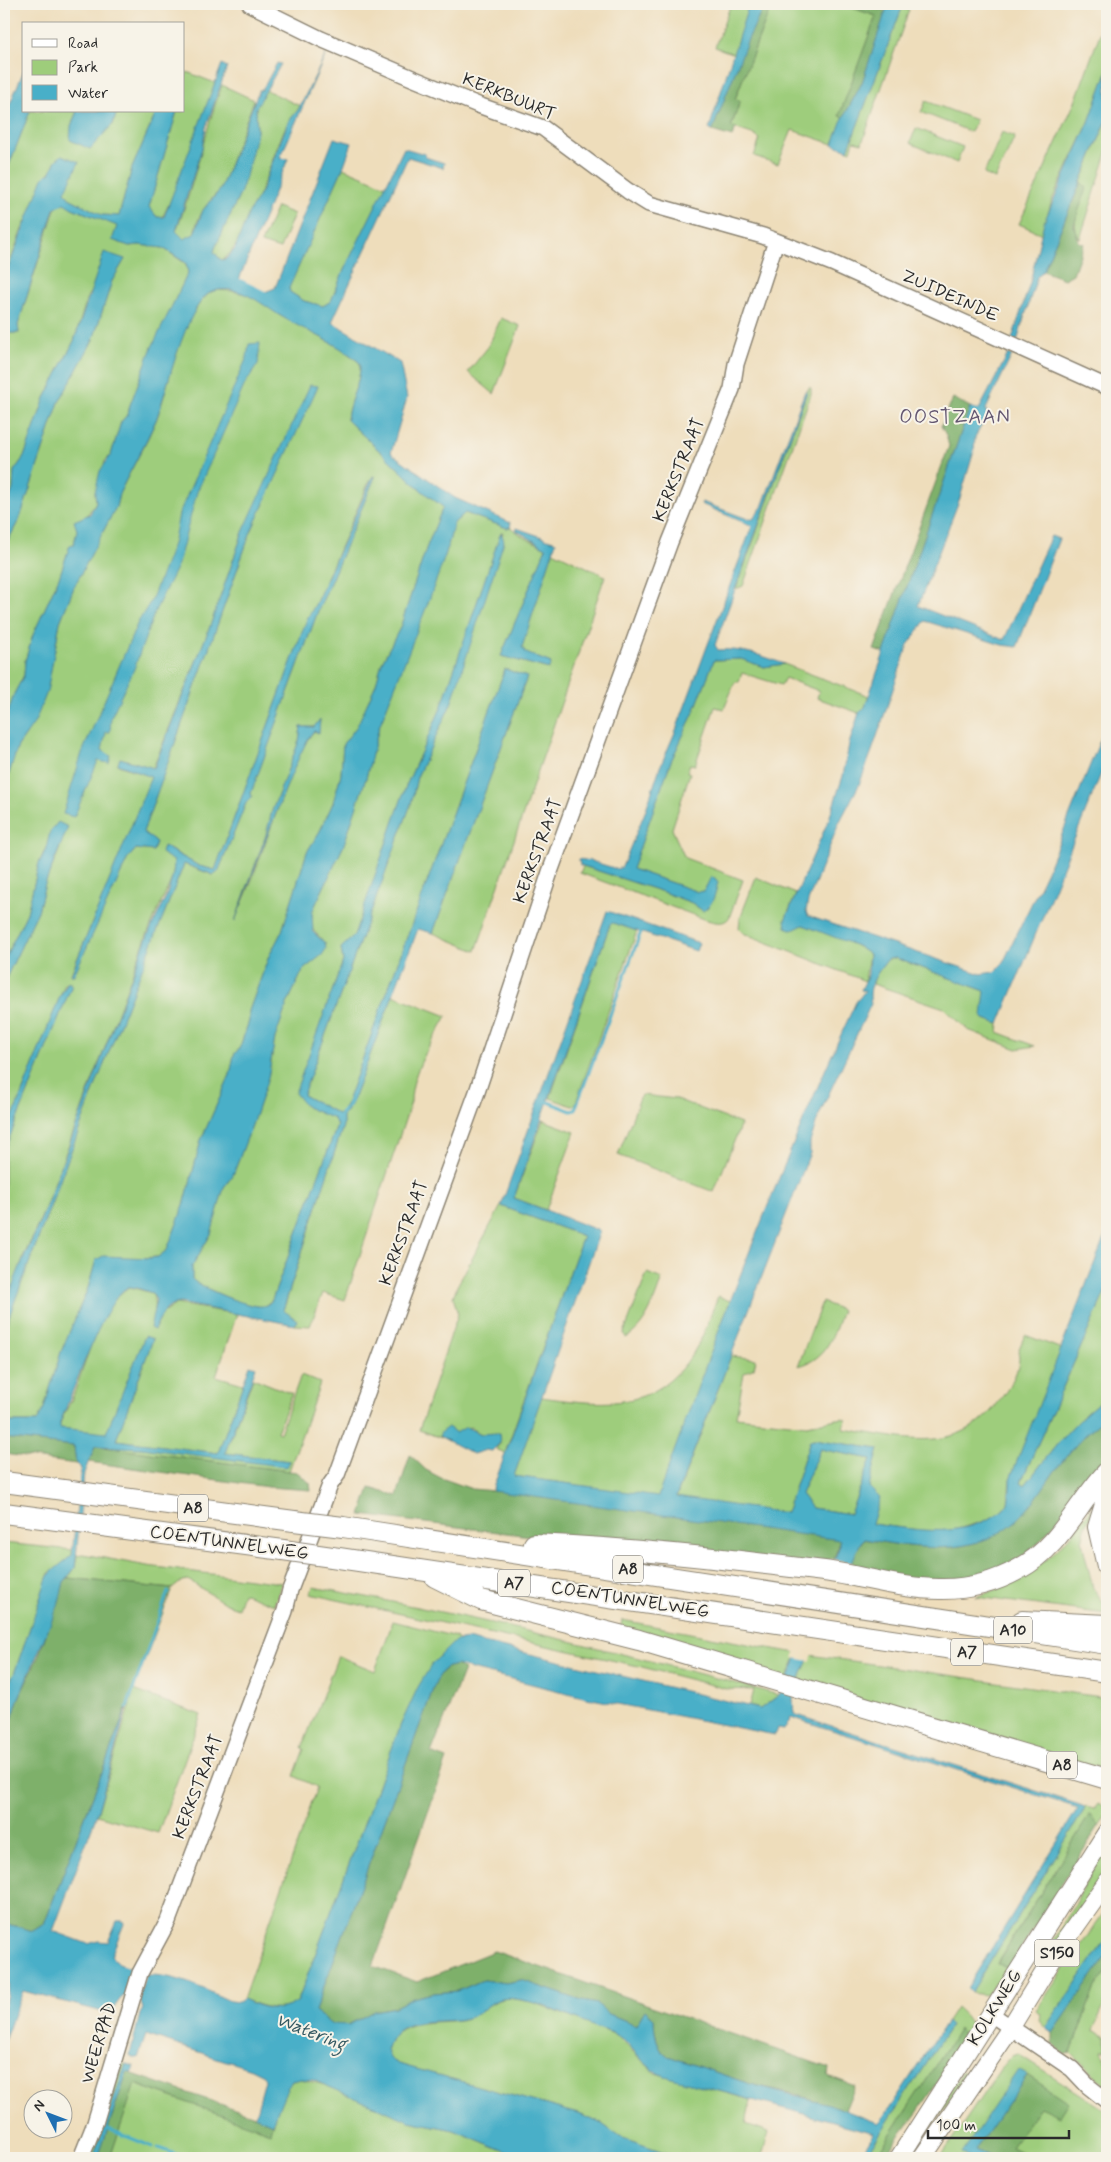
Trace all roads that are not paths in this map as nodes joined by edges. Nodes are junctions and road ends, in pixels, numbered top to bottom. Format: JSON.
{"nodes":[{"id":1,"x":250,"y":4,"type":"edge"},
{"id":2,"x":776,"y":241,"type":"junction"},
{"id":3,"x":1107,"y":387,"type":"edge"},
{"id":4,"x":1107,"y":1472,"type":"edge"},
{"id":5,"x":4,"y":1482,"type":"edge"},
{"id":6,"x":1107,"y":1498,"type":"edge"},
{"id":7,"x":4,"y":1513,"type":"edge"},
{"id":8,"x":440,"y":1540,"type":"junction"},
{"id":9,"x":1107,"y":1566,"type":"edge"},
{"id":10,"x":417,"y":1568,"type":"junction"},
{"id":11,"x":950,"y":1620,"type":"junction"},
{"id":12,"x":1107,"y":1625,"type":"edge"},
{"id":13,"x":1107,"y":1644,"type":"edge"},
{"id":14,"x":1107,"y":1672,"type":"edge"},
{"id":15,"x":1107,"y":1779,"type":"edge"},
{"id":16,"x":1107,"y":1832,"type":"edge"},
{"id":17,"x":1107,"y":1882,"type":"edge"},
{"id":18,"x":134,"y":1995,"type":"joint"},
{"id":19,"x":989,"y":2018,"type":"junction"},
{"id":20,"x":1008,"y":2031,"type":"junction"},
{"id":21,"x":1107,"y":2101,"type":"edge"},
{"id":22,"x":81,"y":2158,"type":"edge"},
{"id":23,"x":900,"y":2158,"type":"edge"},
{"id":24,"x":922,"y":2158,"type":"edge"}],
"edges":[{"from":1,"to":2,"type":"street","name":"KERKBUURT"},
{"from":2,"to":3,"type":"street","name":"ZUIDEINDE"},
{"from":2,"to":18,"type":"street","name":"KERKSTRAAT"},
{"from":4,"to":8,"type":"highway","number":"A8"},
{"from":5,"to":8,"type":"highway","name":"COENTUNNELWEG","number":"A8","bridge":true},
{"from":6,"to":9,"type":"highway"},
{"from":7,"to":10,"type":"highway","name":"COENTUNNELWEG","number":"A7","bridge":true},
{"from":8,"to":11,"type":"highway","name":"COENTUNNELWEG","number":"A8"},
{"from":10,"to":14,"type":"highway","name":"COENTUNNELWEG","number":"A7"},
{"from":10,"to":15,"type":"highway","number":"A8"},
{"from":11,"to":12,"type":"highway","number":"A8"},
{"from":11,"to":13,"type":"highway","number":"A10"},
{"from":16,"to":19,"type":"main road","name":"KOLKWEG","number":"S150"},
{"from":17,"to":20,"type":"main road","name":"KOLKWEG","number":"S150"},
{"from":18,"to":22,"type":"street","name":"WEERPAD"},
{"from":19,"to":20,"type":"street"},
{"from":19,"to":23,"type":"main road","name":"KOLKWEG","number":"S150"},
{"from":20,"to":21,"type":"street"},
{"from":20,"to":24,"type":"main road","name":"KOLKWEG","number":"S150"}]}
